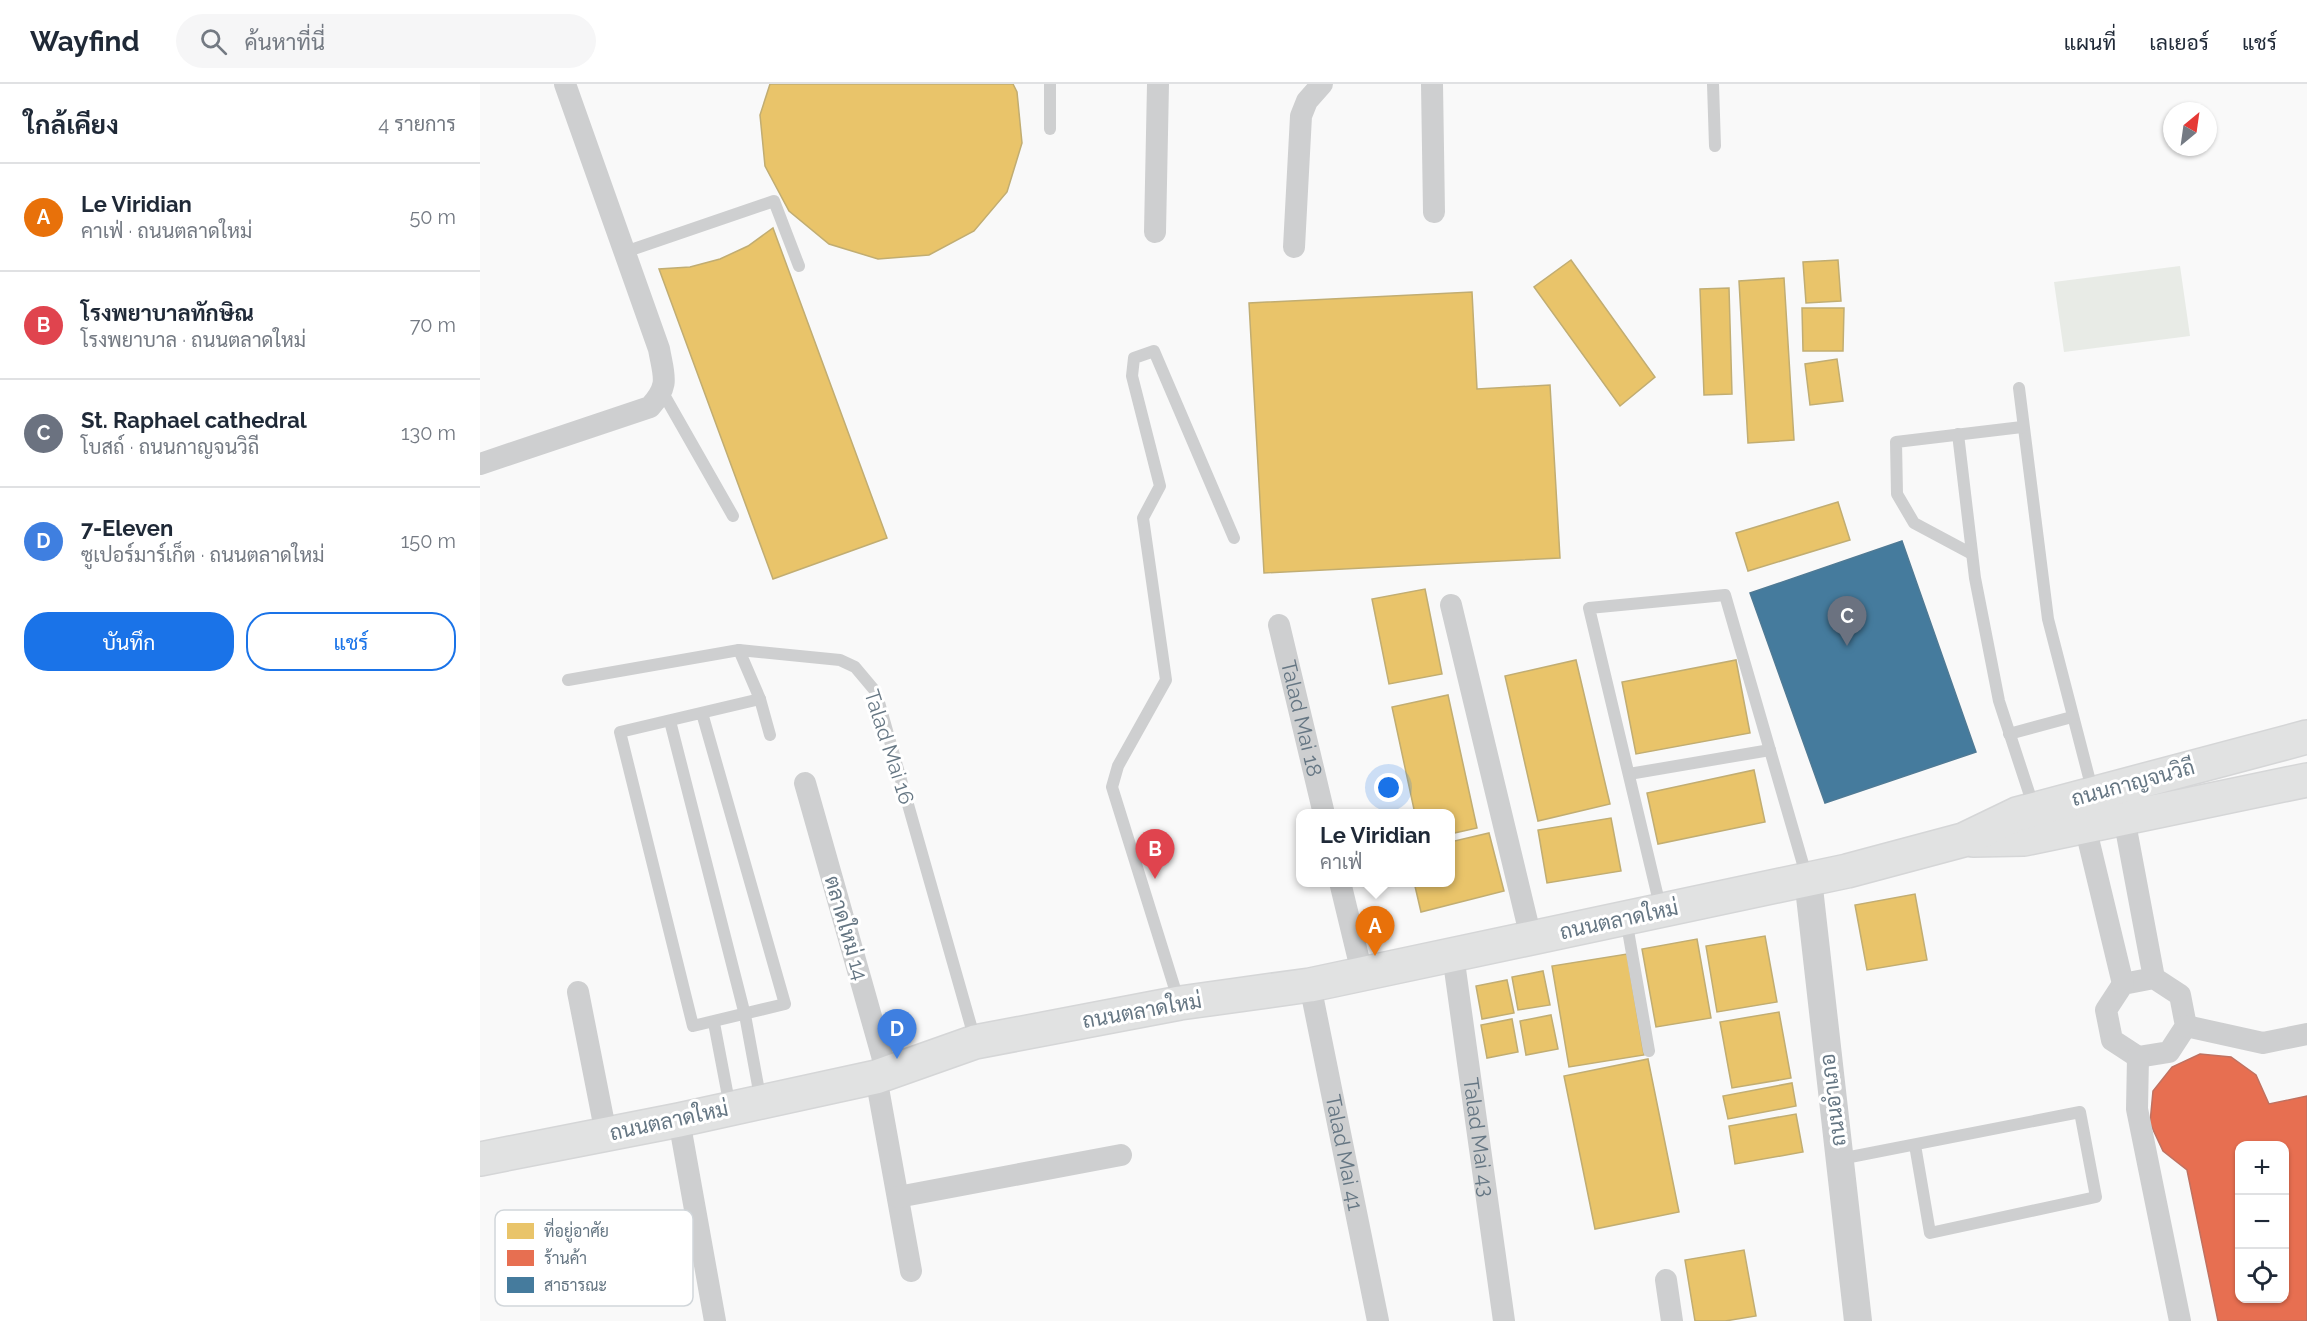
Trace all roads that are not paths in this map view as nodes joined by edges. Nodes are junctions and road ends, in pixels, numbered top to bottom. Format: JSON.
{"nodes":[{"id":1,"x":565,"y":84,"type":"edge"},
{"id":2,"x":1050,"y":84,"type":"edge"},
{"id":3,"x":1158,"y":84,"type":"edge"},
{"id":4,"x":1322,"y":84,"type":"edge"},
{"id":5,"x":1432,"y":84,"type":"edge"},
{"id":6,"x":1713,"y":84,"type":"edge"},
{"id":7,"x":1050,"y":129,"type":"dead end"},
{"id":8,"x":1714,"y":146,"type":"dead end"},
{"id":9,"x":1434,"y":212,"type":"dead end"},
{"id":10,"x":1155,"y":232,"type":"dead end"},
{"id":11,"x":1294,"y":247,"type":"dead end"},
{"id":12,"x":625,"y":252,"type":"junction"},
{"id":13,"x":799,"y":266,"type":"dead end"},
{"id":14,"x":2019,"y":388,"type":"dead end"},
{"id":15,"x":663,"y":393,"type":"junction"},
{"id":16,"x":2022,"y":427,"type":"junction"},
{"id":17,"x":1958,"y":434,"type":"junction"},
{"id":18,"x":480,"y":464,"type":"edge"},
{"id":19,"x":733,"y":516,"type":"dead end"},
{"id":20,"x":1234,"y":538,"type":"dead end"},
{"id":21,"x":1972,"y":554,"type":"junction"},
{"id":22,"x":1451,"y":605,"type":"dead end"},
{"id":23,"x":1279,"y":625,"type":"dead end"},
{"id":24,"x":739,"y":650,"type":"junction"},
{"id":25,"x":568,"y":680,"type":"dead end"},
{"id":26,"x":760,"y":699,"type":"junction"},
{"id":27,"x":702,"y":713,"type":"junction"},
{"id":28,"x":2072,"y":717,"type":"junction"},
{"id":29,"x":670,"y":721,"type":"junction"},
{"id":30,"x":2009,"y":734,"type":"junction"},
{"id":31,"x":770,"y":735,"type":"dead end"},
{"id":32,"x":2307,"y":736,"type":"edge"},
{"id":33,"x":1770,"y":750,"type":"junction"},
{"id":34,"x":1629,"y":774,"type":"junction"},
{"id":35,"x":2307,"y":780,"type":"edge"},
{"id":36,"x":805,"y":783,"type":"dead end"},
{"id":37,"x":2093,"y":793,"type":"junction"},
{"id":38,"x":1323,"y":809,"type":"edge"},
{"id":39,"x":2034,"y":809,"type":"junction"},
{"id":40,"x":2124,"y":818,"type":"junction"},
{"id":41,"x":2085,"y":826,"type":"junction"},
{"id":42,"x":1963,"y":840,"type":"junction"},
{"id":43,"x":1808,"y":879,"type":"junction"},
{"id":44,"x":1341,"y":887,"type":"edge"},
{"id":45,"x":1661,"y":911,"type":"junction"},
{"id":46,"x":1626,"y":918,"type":"junction"},
{"id":47,"x":1531,"y":938,"type":"junction"},
{"id":48,"x":1453,"y":955,"type":"junction"},
{"id":49,"x":1362,"y":974,"type":"junction"},
{"id":50,"x":2154,"y":978,"type":"junction"},
{"id":51,"x":2123,"y":984,"type":"junction"},
{"id":52,"x":1310,"y":985,"type":"junction"},
{"id":53,"x":578,"y":992,"type":"dead end"},
{"id":54,"x":1180,"y":1004,"type":"junction"},
{"id":55,"x":745,"y":1015,"type":"junction"},
{"id":56,"x":714,"y":1023,"type":"junction"},
{"id":57,"x":2186,"y":1026,"type":"junction"},
{"id":58,"x":2307,"y":1034,"type":"edge"},
{"id":59,"x":975,"y":1042,"type":"junction"},
{"id":60,"x":1649,"y":1051,"type":"dead end"},
{"id":61,"x":2138,"y":1057,"type":"junction"},
{"id":62,"x":882,"y":1075,"type":"junction"},
{"id":63,"x":746,"y":1105,"type":"junction"},
{"id":64,"x":679,"y":1120,"type":"junction"},
{"id":65,"x":606,"y":1134,"type":"junction"},
{"id":66,"x":1915,"y":1145,"type":"junction"},
{"id":67,"x":1121,"y":1155,"type":"dead end"},
{"id":68,"x":480,"y":1159,"type":"edge"},
{"id":69,"x":1840,"y":1159,"type":"junction"},
{"id":70,"x":898,"y":1197,"type":"junction"},
{"id":71,"x":911,"y":1271,"type":"dead end"},
{"id":72,"x":1666,"y":1280,"type":"dead end"},
{"id":73,"x":716,"y":1321,"type":"edge"},
{"id":74,"x":1378,"y":1321,"type":"edge"},
{"id":75,"x":1503,"y":1321,"type":"edge"},
{"id":76,"x":1672,"y":1321,"type":"edge"},
{"id":77,"x":1858,"y":1321,"type":"edge"},
{"id":78,"x":2180,"y":1321,"type":"edge"}],
"edges":[{"from":1,"to":12,"type":"street"},
{"from":2,"to":7,"type":"lane"},
{"from":3,"to":10,"type":"street"},
{"from":4,"to":11,"type":"street"},
{"from":5,"to":9,"type":"street"},
{"from":6,"to":8,"type":"lane"},
{"from":12,"to":13,"type":"lane"},
{"from":12,"to":15,"type":"street"},
{"from":14,"to":16,"type":"lane"},
{"from":15,"to":18,"type":"street"},
{"from":15,"to":19,"type":"lane"},
{"from":16,"to":17,"type":"lane"},
{"from":16,"to":28,"type":"lane"},
{"from":17,"to":21,"type":"lane"},
{"from":17,"to":21,"type":"lane"},
{"from":20,"to":54,"type":"lane"},
{"from":21,"to":30,"type":"lane"},
{"from":22,"to":47,"type":"street"},
{"from":23,"to":38,"type":"street","name":"Talad Mai 18"},
{"from":24,"to":25,"type":"lane","name":"Talad Mai 16"},
{"from":24,"to":26,"type":"lane"},
{"from":24,"to":59,"type":"lane","name":"Talad Mai 16"},
{"from":26,"to":27,"type":"lane"},
{"from":26,"to":31,"type":"lane"},
{"from":27,"to":29,"type":"lane"},
{"from":27,"to":55,"type":"lane"},
{"from":28,"to":30,"type":"lane"},
{"from":28,"to":37,"type":"lane"},
{"from":29,"to":55,"type":"lane"},
{"from":29,"to":56,"type":"lane"},
{"from":30,"to":39,"type":"lane"},
{"from":32,"to":37,"type":"main road","name":"ถนนกาญจนวิถี"},
{"from":33,"to":34,"type":"lane"},
{"from":33,"to":34,"type":"lane"},
{"from":33,"to":43,"type":"lane"},
{"from":34,"to":45,"type":"lane"},
{"from":35,"to":40,"type":"main road","name":"ถนนกาญจนวิถี"},
{"from":36,"to":62,"type":"street","name":"ตลาดใหม่ 14"},
{"from":37,"to":39,"type":"main road","name":"ถนนกาญจนวิถี"},
{"from":39,"to":42,"type":"main road","name":"ถนนกาญจนวิถี"},
{"from":40,"to":41,"type":"main road","name":"ถนนกาญจนวิถี"},
{"from":40,"to":50,"type":"street"},
{"from":41,"to":42,"type":"main road","name":"ถนนกาญจนวิถี"},
{"from":41,"to":51,"type":"street"},
{"from":42,"to":43,"type":"main road","name":"ถนนกาญจนวิถี"},
{"from":43,"to":45,"type":"main road","name":"ถนนตลาดใหม่"},
{"from":43,"to":69,"type":"street","name":"ถนนอำเภอ"},
{"from":44,"to":49,"type":"street"},
{"from":45,"to":46,"type":"main road","name":"ถนนตลาดใหม่"},
{"from":46,"to":47,"type":"main road","name":"ถนนตลาดใหม่"},
{"from":46,"to":60,"type":"lane"},
{"from":47,"to":48,"type":"main road","name":"ถนนตลาดใหม่"},
{"from":48,"to":49,"type":"main road","name":"ถนนตลาดใหม่"},
{"from":48,"to":75,"type":"street","name":"Talad Mai 43"},
{"from":49,"to":52,"type":"main road","name":"ถนนตลาดใหม่"},
{"from":50,"to":51,"type":"street"},
{"from":50,"to":57,"type":"street"},
{"from":51,"to":61,"type":"street"},
{"from":52,"to":54,"type":"main road","name":"ถนนตลาดใหม่"},
{"from":52,"to":74,"type":"street","name":"Talad Mai 41"},
{"from":53,"to":65,"type":"street"},
{"from":54,"to":59,"type":"main road","name":"ถนนตลาดใหม่"},
{"from":55,"to":56,"type":"lane"},
{"from":55,"to":63,"type":"lane"},
{"from":56,"to":63,"type":"lane"},
{"from":57,"to":58,"type":"street"},
{"from":57,"to":61,"type":"street"},
{"from":59,"to":62,"type":"main road","name":"ถนนตลาดใหม่"},
{"from":61,"to":78,"type":"street"},
{"from":62,"to":63,"type":"main road","name":"ถนนตลาดใหม่"},
{"from":62,"to":70,"type":"street","name":"ตลาดใหม่ 14"},
{"from":63,"to":64,"type":"main road","name":"ถนนตลาดใหม่"},
{"from":64,"to":65,"type":"main road","name":"ถนนตลาดใหม่"},
{"from":64,"to":73,"type":"street"},
{"from":65,"to":68,"type":"main road","name":"ถนนตลาดใหม่"},
{"from":66,"to":66,"type":"lane"},
{"from":66,"to":69,"type":"lane"},
{"from":67,"to":70,"type":"street"},
{"from":69,"to":77,"type":"street","name":"ถนนอำเภอ"},
{"from":70,"to":71,"type":"street","name":"ตลาดใหม่ 14"},
{"from":72,"to":76,"type":"street"}]}
